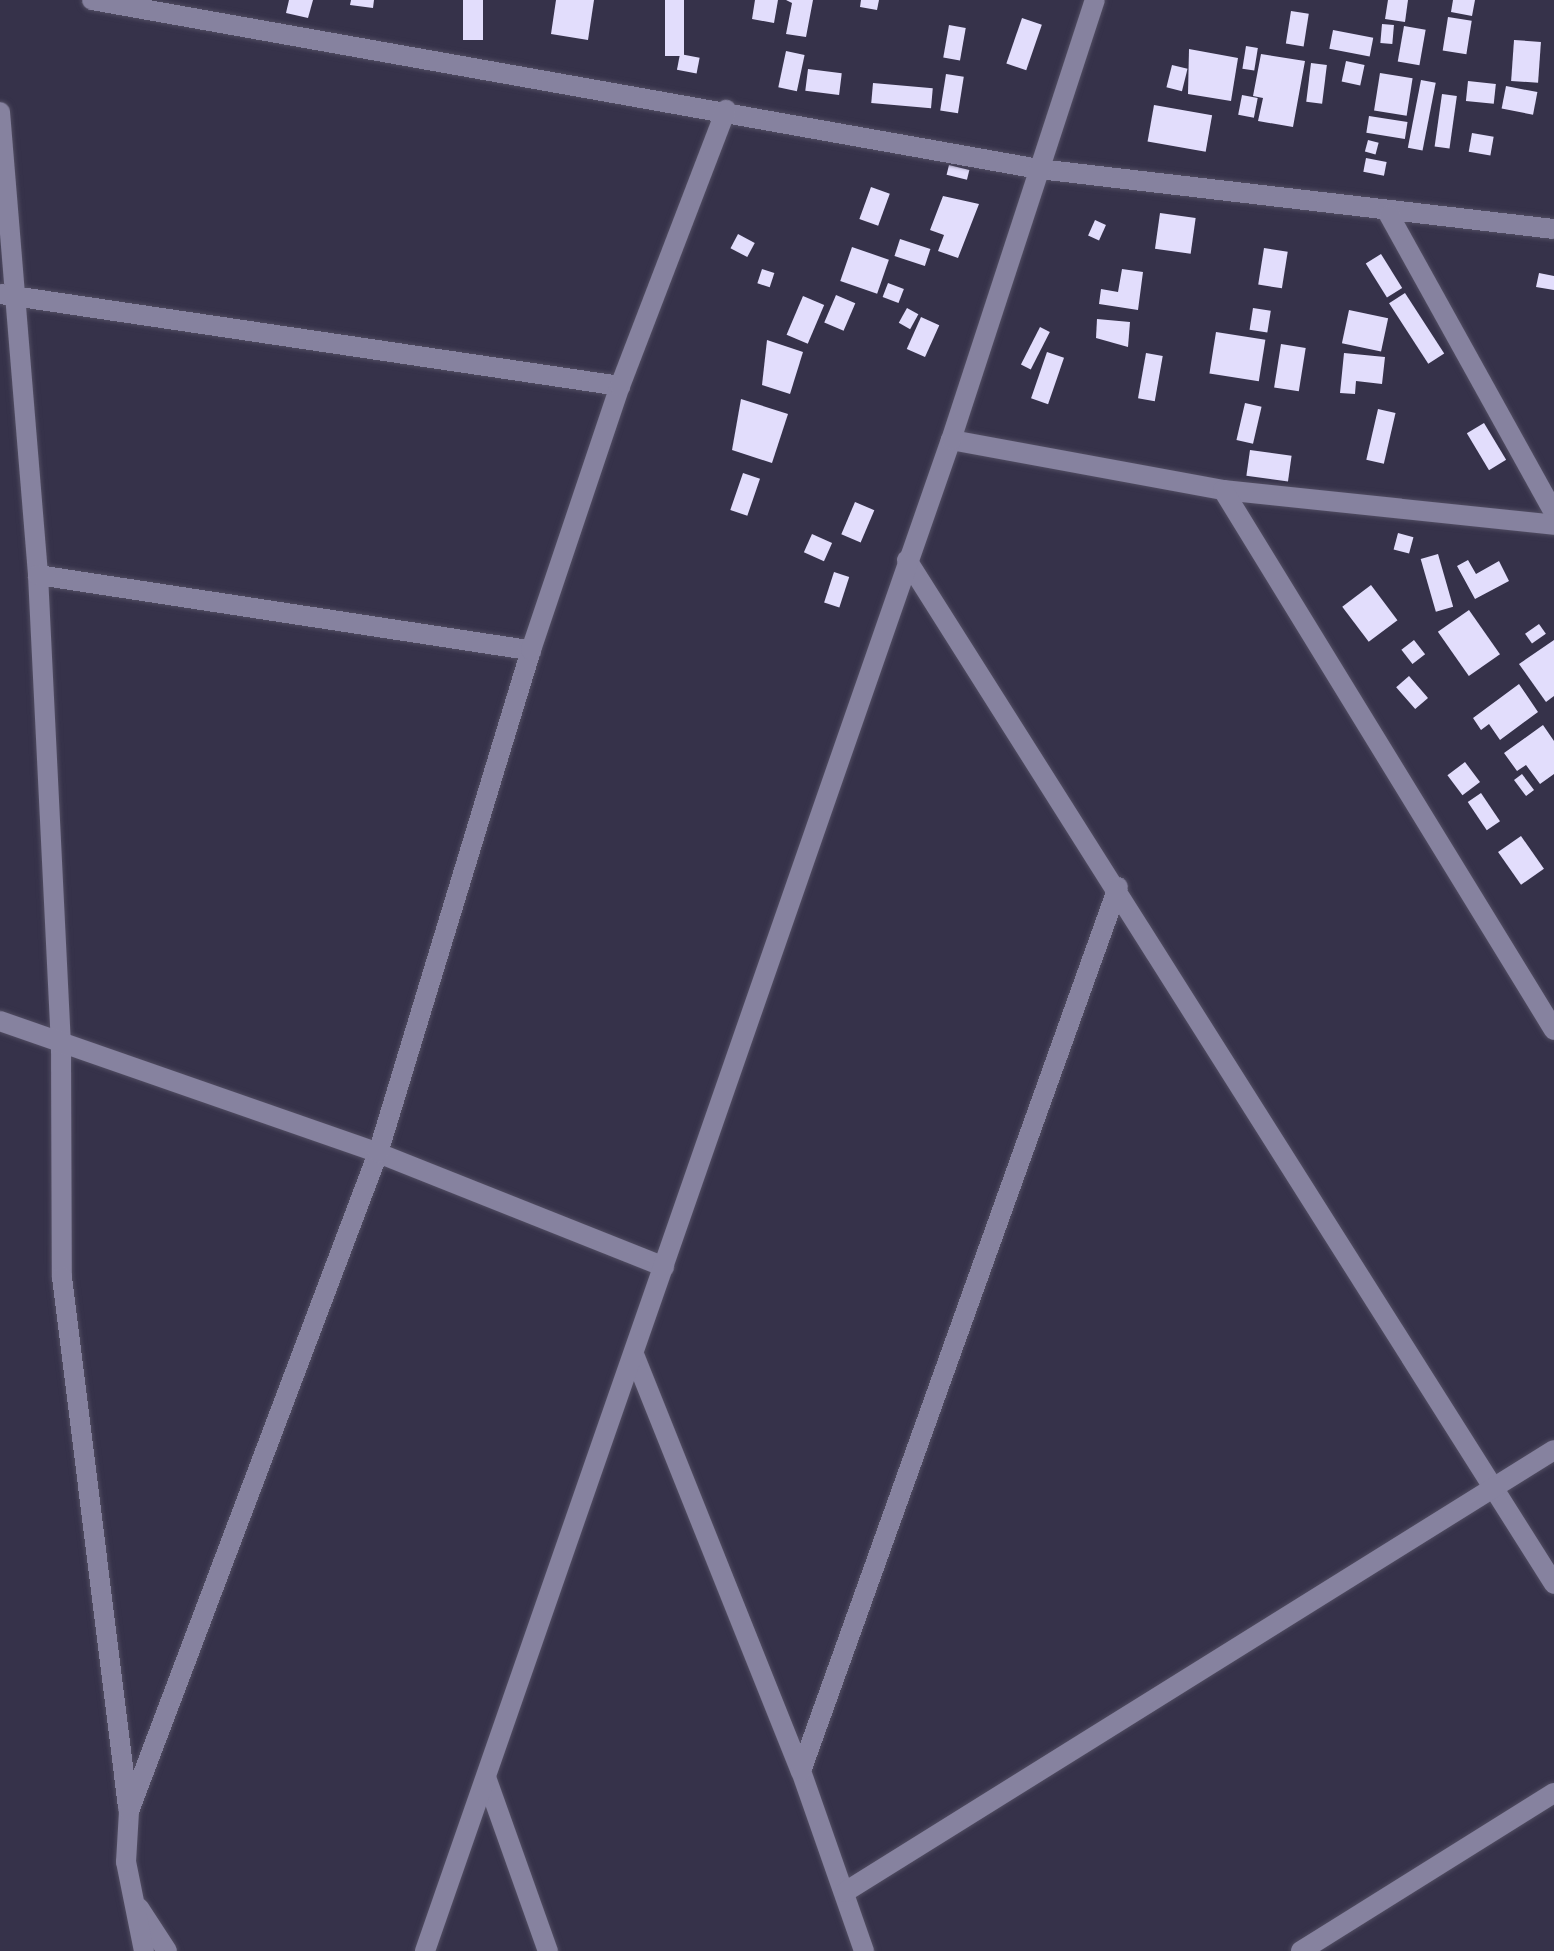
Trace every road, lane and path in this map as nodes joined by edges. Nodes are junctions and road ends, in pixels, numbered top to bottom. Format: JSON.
{"nodes":[{"id":1,"x":92,"y":0,"type":"edge"},
{"id":2,"x":1095,"y":0,"type":"edge"},
{"id":3,"x":726,"y":110,"type":"junction"},
{"id":4,"x":0,"y":112,"type":"edge"},
{"id":5,"x":1039,"y":169,"type":"junction"},
{"id":6,"x":1389,"y":215,"type":"junction"},
{"id":7,"x":1554,"y":229,"type":"edge"},
{"id":8,"x":8,"y":295,"type":"edge"},
{"id":9,"x":620,"y":386,"type":"junction"},
{"id":10,"x":951,"y":440,"type":"junction"},
{"id":11,"x":1223,"y":490,"type":"junction"},
{"id":12,"x":1554,"y":513,"type":"edge"},
{"id":13,"x":1554,"y":525,"type":"edge"},
{"id":14,"x":907,"y":560,"type":"junction"},
{"id":15,"x":38,"y":575,"type":"junction"},
{"id":16,"x":531,"y":650,"type":"junction"},
{"id":17,"x":1118,"y":887,"type":"junction"},
{"id":18,"x":0,"y":1021,"type":"edge"},
{"id":19,"x":1554,"y":1030,"type":"edge"},
{"id":20,"x":61,"y":1044,"type":"junction"},
{"id":21,"x":378,"y":1153,"type":"junction"},
{"id":22,"x":664,"y":1267,"type":"junction"},
{"id":23,"x":635,"y":1357,"type":"junction"},
{"id":24,"x":1554,"y":1450,"type":"edge"},
{"id":25,"x":1492,"y":1487,"type":"junction"},
{"id":26,"x":1554,"y":1584,"type":"edge"},
{"id":27,"x":801,"y":1771,"type":"junction"},
{"id":28,"x":487,"y":1780,"type":"junction"},
{"id":29,"x":1554,"y":1793,"type":"edge"},
{"id":30,"x":129,"y":1811,"type":"junction"},
{"id":31,"x":845,"y":1892,"type":"junction"},
{"id":32,"x":130,"y":1895,"type":"junction"},
{"id":33,"x":144,"y":1951,"type":"edge"},
{"id":34,"x":167,"y":1951,"type":"edge"},
{"id":35,"x":425,"y":1951,"type":"edge"},
{"id":36,"x":548,"y":1951,"type":"edge"},
{"id":37,"x":864,"y":1951,"type":"edge"},
{"id":38,"x":1301,"y":1951,"type":"edge"}],
"edges":[{"from":1,"to":3,"type":"street"},
{"from":2,"to":5,"type":"street"},
{"from":3,"to":5,"type":"street"},
{"from":3,"to":9,"type":"street"},
{"from":4,"to":8,"type":"street"},
{"from":5,"to":6,"type":"street"},
{"from":5,"to":10,"type":"street"},
{"from":6,"to":7,"type":"street"},
{"from":6,"to":12,"type":"street"},
{"from":8,"to":9,"type":"street"},
{"from":8,"to":15,"type":"street"},
{"from":9,"to":16,"type":"street"},
{"from":10,"to":11,"type":"street"},
{"from":10,"to":14,"type":"street"},
{"from":11,"to":13,"type":"street"},
{"from":11,"to":19,"type":"street"},
{"from":14,"to":17,"type":"street"},
{"from":14,"to":22,"type":"street"},
{"from":15,"to":16,"type":"street"},
{"from":15,"to":20,"type":"street"},
{"from":16,"to":21,"type":"street"},
{"from":17,"to":25,"type":"street"},
{"from":17,"to":27,"type":"street"},
{"from":18,"to":20,"type":"street"},
{"from":20,"to":21,"type":"street"},
{"from":20,"to":30,"type":"street"},
{"from":21,"to":22,"type":"street"},
{"from":21,"to":30,"type":"street"},
{"from":22,"to":23,"type":"street"},
{"from":23,"to":27,"type":"street"},
{"from":23,"to":28,"type":"street"},
{"from":24,"to":25,"type":"street"},
{"from":25,"to":26,"type":"street"},
{"from":25,"to":31,"type":"street"},
{"from":27,"to":31,"type":"street"},
{"from":28,"to":35,"type":"street"},
{"from":28,"to":36,"type":"street"},
{"from":29,"to":38,"type":"street"},
{"from":30,"to":32,"type":"street"},
{"from":31,"to":37,"type":"street"},
{"from":32,"to":33,"type":"street"},
{"from":32,"to":34,"type":"street"}]}
